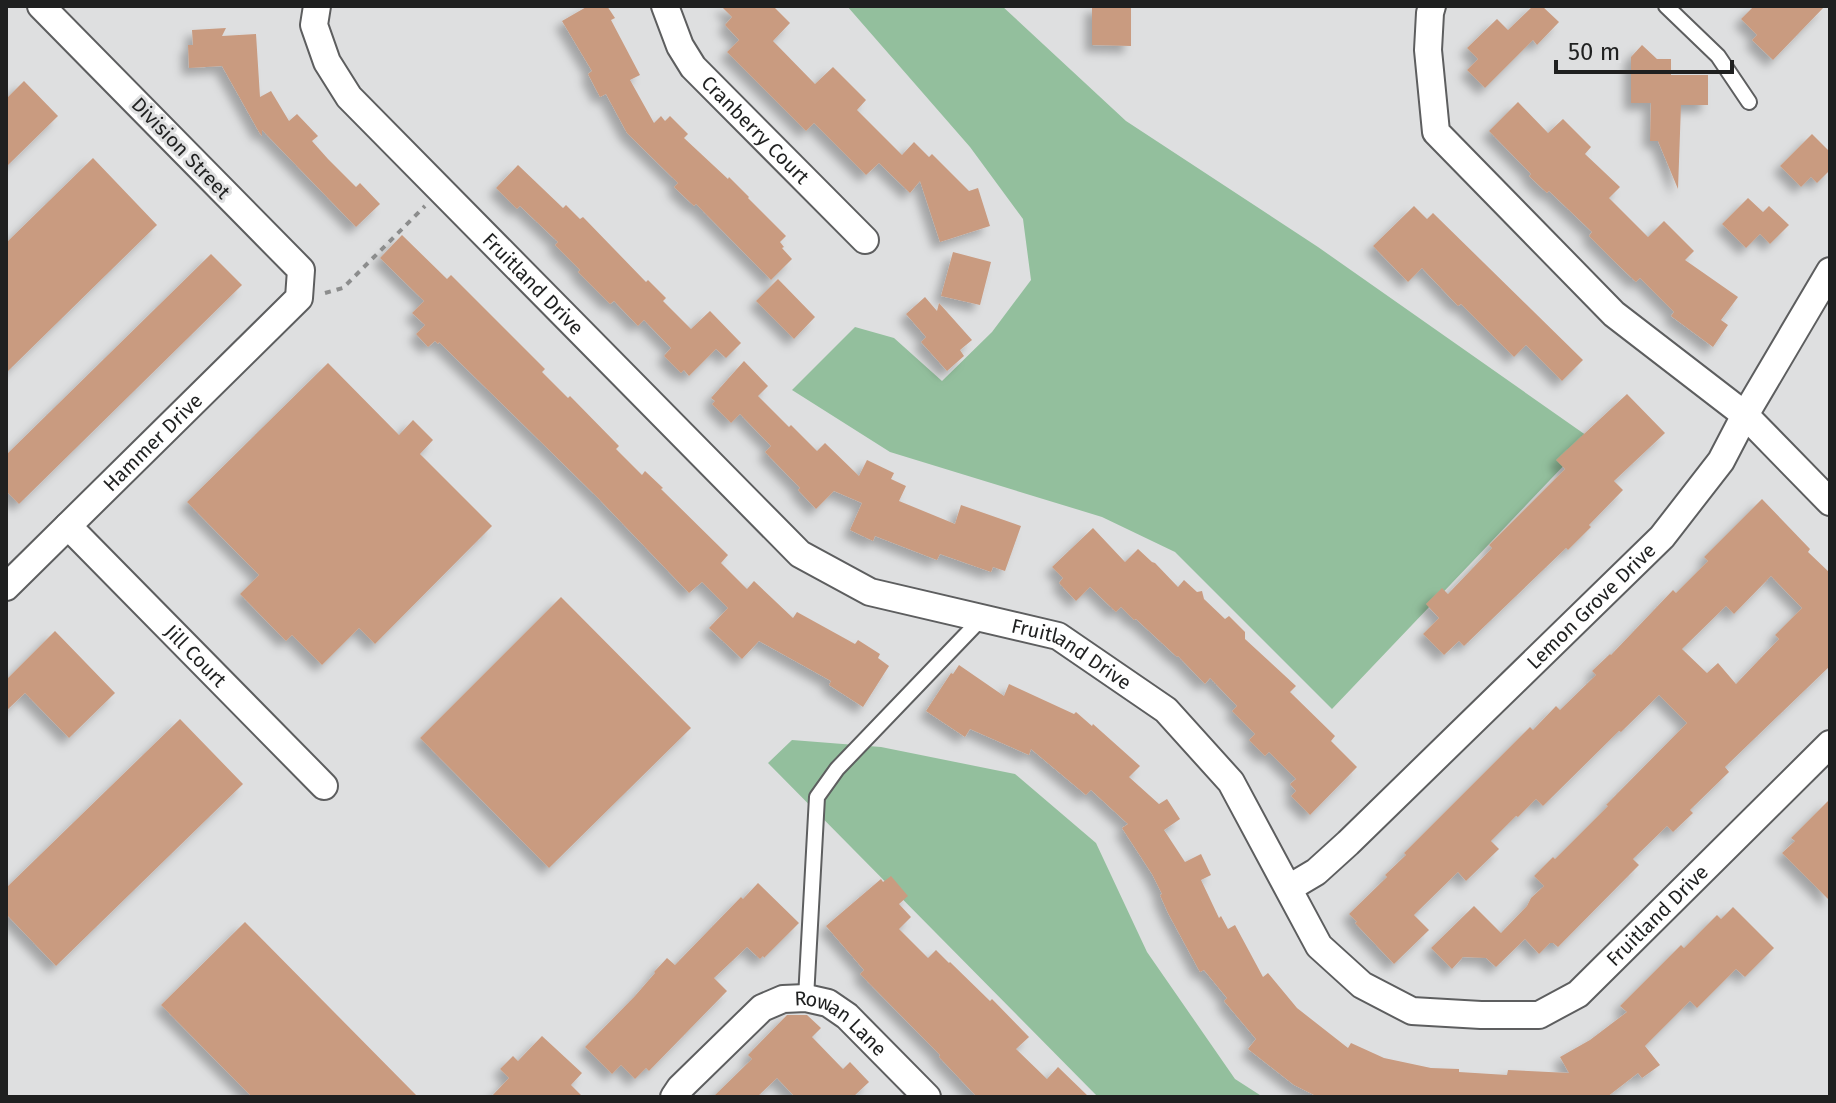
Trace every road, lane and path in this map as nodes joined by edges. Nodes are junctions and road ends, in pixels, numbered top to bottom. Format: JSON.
{"nodes":[{"id":1,"x":41,"y":6,"type":"edge"},
{"id":2,"x":317,"y":6,"type":"edge"},
{"id":3,"x":665,"y":6,"type":"edge"},
{"id":4,"x":1432,"y":6,"type":"edge"},
{"id":5,"x":1666,"y":6,"type":"edge"},
{"id":6,"x":1749,"y":102,"type":"dead end"},
{"id":7,"x":441,"y":190,"type":"junction"},
{"id":8,"x":865,"y":240,"type":"dead end"},
{"id":9,"x":1830,"y":271,"type":"edge"},
{"id":10,"x":299,"y":298,"type":"junction"},
{"id":11,"x":1745,"y":415,"type":"junction"},
{"id":12,"x":1830,"y":502,"type":"edge"},
{"id":13,"x":68,"y":526,"type":"junction"},
{"id":14,"x":6,"y":587,"type":"edge"},
{"id":15,"x":982,"y":618,"type":"junction"},
{"id":16,"x":1830,"y":744,"type":"edge"},
{"id":17,"x":324,"y":786,"type":"dead end"},
{"id":18,"x":1289,"y":888,"type":"junction"},
{"id":19,"x":806,"y":998,"type":"junction"},
{"id":20,"x":674,"y":1097,"type":"edge"},
{"id":21,"x":927,"y":1097,"type":"edge"}],
"edges":[{"from":1,"to":10,"type":"street","name":"Division Street"},
{"from":2,"to":7,"type":"street","name":"Fruitland Drive"},
{"from":3,"to":8,"type":"street","name":"Cranberry Court"},
{"from":4,"to":11,"type":"street"},
{"from":5,"to":6,"type":"lane"},
{"from":7,"to":10,"type":"path"},
{"from":7,"to":15,"type":"street","name":"Fruitland Drive"},
{"from":9,"to":11,"type":"street","name":"Lemon Grove Drive"},
{"from":10,"to":13,"type":"street","name":"Hammer Drive"},
{"from":11,"to":12,"type":"street"},
{"from":11,"to":18,"type":"street","name":"Lemon Grove Drive"},
{"from":13,"to":14,"type":"street","name":"Hammer Drive"},
{"from":13,"to":17,"type":"street","name":"Jill Court"},
{"from":15,"to":18,"type":"street","name":"Fruitland Drive"},
{"from":15,"to":19,"type":"lane"},
{"from":16,"to":18,"type":"street","name":"Fruitland Drive"},
{"from":19,"to":20,"type":"street","name":"Rowan Lane"},
{"from":19,"to":21,"type":"street","name":"Rowan Lane"}]}
